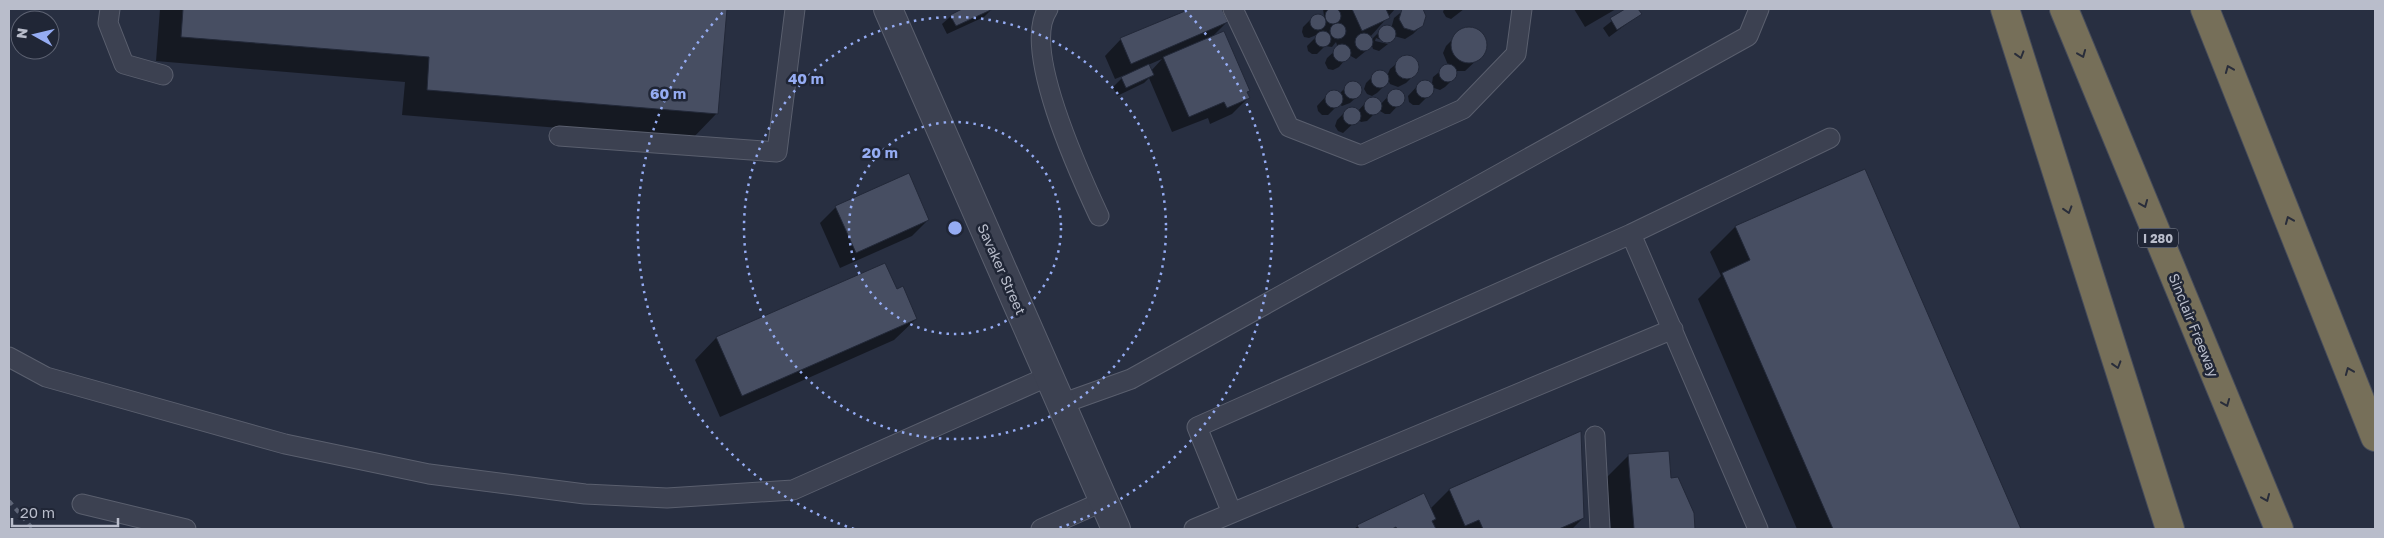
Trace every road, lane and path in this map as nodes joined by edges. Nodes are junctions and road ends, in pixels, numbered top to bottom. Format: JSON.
{"nodes":[{"id":1,"x":110,"y":9,"type":"edge"},
{"id":2,"x":795,"y":9,"type":"edge"},
{"id":3,"x":888,"y":9,"type":"edge"},
{"id":4,"x":1048,"y":9,"type":"edge"},
{"id":5,"x":1233,"y":9,"type":"edge"},
{"id":6,"x":1522,"y":9,"type":"edge"},
{"id":7,"x":1760,"y":9,"type":"edge"},
{"id":8,"x":2005,"y":9,"type":"edge"},
{"id":9,"x":2064,"y":9,"type":"edge"},
{"id":10,"x":2205,"y":9,"type":"edge"},
{"id":11,"x":163,"y":75,"type":"dead end"},
{"id":12,"x":559,"y":136,"type":"dead end"},
{"id":13,"x":1830,"y":138,"type":"dead end"},
{"id":14,"x":1099,"y":216,"type":"dead end"},
{"id":15,"x":1631,"y":234,"type":"junction"},
{"id":16,"x":1672,"y":330,"type":"junction"},
{"id":17,"x":9,"y":357,"type":"edge"},
{"id":18,"x":1049,"y":376,"type":"junction"},
{"id":19,"x":1061,"y":404,"type":"junction"},
{"id":20,"x":2371,"y":427,"type":"edge"},
{"id":21,"x":1595,"y":436,"type":"dead end"},
{"id":22,"x":1104,"y":501,"type":"junction"},
{"id":23,"x":82,"y":504,"type":"dead end"},
{"id":24,"x":1232,"y":513,"type":"junction"},
{"id":25,"x":2166,"y":518,"type":"edge"},
{"id":26,"x":186,"y":529,"type":"edge"},
{"id":27,"x":1041,"y":529,"type":"edge"},
{"id":28,"x":1116,"y":529,"type":"edge"},
{"id":29,"x":1194,"y":529,"type":"edge"},
{"id":30,"x":1600,"y":529,"type":"edge"},
{"id":31,"x":1758,"y":529,"type":"edge"},
{"id":32,"x":2279,"y":529,"type":"edge"}],
"edges":[{"from":1,"to":11,"type":"lane"},
{"from":2,"to":12,"type":"lane"},
{"from":3,"to":18,"type":"street","name":"Savaker Street"},
{"from":4,"to":14,"type":"lane"},
{"from":5,"to":6,"type":"lane"},
{"from":7,"to":19,"type":"lane"},
{"from":8,"to":25,"type":"highway","one_way":true},
{"from":9,"to":32,"type":"highway","name":"Sinclair Freeway","number":"I 280","one_way":true},
{"from":20,"to":10,"type":"highway","one_way":true},
{"from":13,"to":15,"type":"lane"},
{"from":15,"to":16,"type":"lane"},
{"from":15,"to":24,"type":"lane"},
{"from":16,"to":24,"type":"lane"},
{"from":16,"to":31,"type":"lane"},
{"from":17,"to":18,"type":"lane"},
{"from":18,"to":19,"type":"street","name":"Savaker Street"},
{"from":19,"to":22,"type":"street","name":"Savaker Street"},
{"from":21,"to":30,"type":"lane"},
{"from":22,"to":27,"type":"lane"},
{"from":22,"to":28,"type":"street","name":"Savaker Street"},
{"from":23,"to":26,"type":"lane"},
{"from":24,"to":29,"type":"lane"}]}
